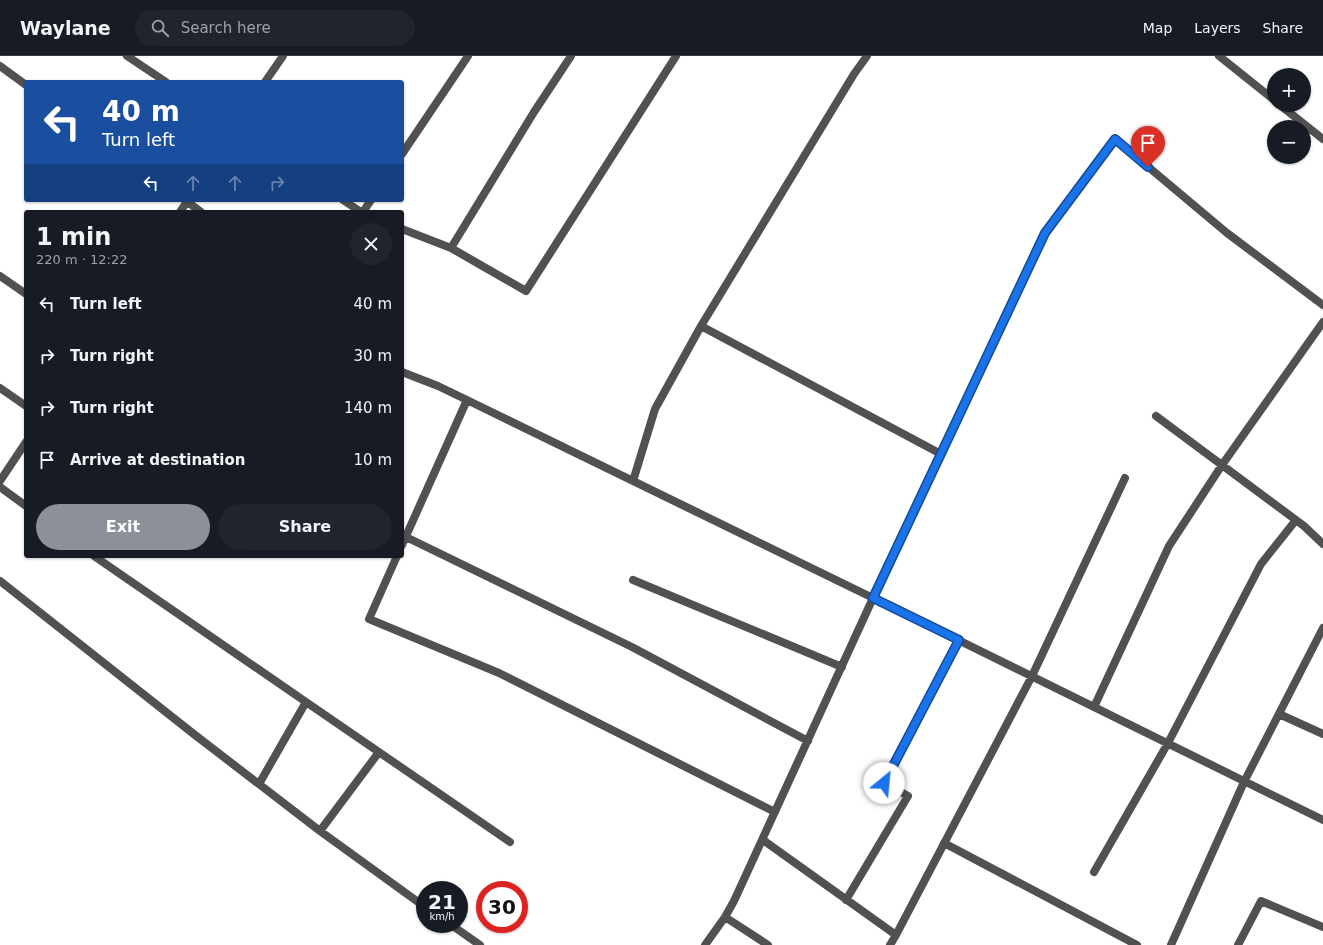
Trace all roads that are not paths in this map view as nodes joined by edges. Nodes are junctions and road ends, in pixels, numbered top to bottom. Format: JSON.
{"nodes":[{"id":1,"x":126,"y":56,"type":"edge"},
{"id":2,"x":468,"y":56,"type":"edge"},
{"id":3,"x":571,"y":56,"type":"edge"},
{"id":4,"x":676,"y":56,"type":"edge"},
{"id":5,"x":867,"y":56,"type":"edge"},
{"id":6,"x":1219,"y":56,"type":"edge"},
{"id":7,"x":279,"y":58,"type":"edge"},
{"id":8,"x":0,"y":66,"type":"edge"},
{"id":9,"x":163,"y":80,"type":"edge"},
{"id":10,"x":266,"y":80,"type":"edge"},
{"id":11,"x":24,"y":84,"type":"edge"},
{"id":12,"x":1267,"y":94,"type":"edge"},
{"id":13,"x":1289,"y":112,"type":"edge"},
{"id":14,"x":1323,"y":139,"type":"edge"},
{"id":15,"x":404,"y":151,"type":"edge"},
{"id":16,"x":188,"y":202,"type":"edge"},
{"id":17,"x":346,"y":202,"type":"edge"},
{"id":18,"x":198,"y":210,"type":"edge"},
{"id":19,"x":359,"y":210,"type":"edge"},
{"id":20,"x":404,"y":230,"type":"edge"},
{"id":21,"x":451,"y":248,"type":"junction"},
{"id":22,"x":0,"y":276,"type":"edge"},
{"id":23,"x":24,"y":293,"type":"edge"},
{"id":24,"x":1323,"y":305,"type":"edge"},
{"id":25,"x":1323,"y":322,"type":"edge"},
{"id":26,"x":701,"y":326,"type":"junction"},
{"id":27,"x":404,"y":373,"type":"edge"},
{"id":28,"x":0,"y":388,"type":"edge"},
{"id":29,"x":468,"y":400,"type":"junction"},
{"id":30,"x":24,"y":405,"type":"edge"},
{"id":31,"x":1156,"y":416,"type":"dead end"},
{"id":32,"x":24,"y":445,"type":"edge"},
{"id":33,"x":941,"y":454,"type":"junction"},
{"id":34,"x":1222,"y":465,"type":"junction"},
{"id":35,"x":1125,"y":478,"type":"dead end"},
{"id":36,"x":0,"y":481,"type":"edge"},
{"id":37,"x":633,"y":481,"type":"junction"},
{"id":38,"x":0,"y":487,"type":"edge"},
{"id":39,"x":24,"y":505,"type":"edge"},
{"id":40,"x":1296,"y":520,"type":"junction"},
{"id":41,"x":404,"y":541,"type":"edge"},
{"id":42,"x":1323,"y":544,"type":"edge"},
{"id":43,"x":97,"y":558,"type":"edge"},
{"id":44,"x":396,"y":558,"type":"edge"},
{"id":45,"x":633,"y":580,"type":"dead end"},
{"id":46,"x":0,"y":581,"type":"edge"},
{"id":47,"x":873,"y":598,"type":"junction"},
{"id":48,"x":1323,"y":628,"type":"edge"},
{"id":49,"x":959,"y":640,"type":"junction"},
{"id":50,"x":1319,"y":644,"type":"edge"},
{"id":51,"x":842,"y":667,"type":"junction"},
{"id":52,"x":1032,"y":676,"type":"junction"},
{"id":53,"x":306,"y":702,"type":"junction"},
{"id":54,"x":1094,"y":707,"type":"junction"},
{"id":55,"x":1279,"y":714,"type":"junction"},
{"id":56,"x":1323,"y":734,"type":"edge"},
{"id":57,"x":808,"y":741,"type":"junction"},
{"id":58,"x":1168,"y":743,"type":"junction"},
{"id":59,"x":379,"y":752,"type":"junction"},
{"id":60,"x":1244,"y":782,"type":"junction"},
{"id":61,"x":259,"y":784,"type":"junction"},
{"id":62,"x":775,"y":812,"type":"junction"},
{"id":63,"x":1323,"y":820,"type":"edge"},
{"id":64,"x":320,"y":831,"type":"junction"},
{"id":65,"x":763,"y":840,"type":"junction"},
{"id":66,"x":510,"y":842,"type":"dead end"},
{"id":67,"x":944,"y":843,"type":"junction"},
{"id":68,"x":1094,"y":872,"type":"dead end"},
{"id":69,"x":416,"y":900,"type":"edge"},
{"id":70,"x":846,"y":900,"type":"junction"},
{"id":71,"x":725,"y":917,"type":"junction"},
{"id":72,"x":1323,"y":927,"type":"edge"},
{"id":73,"x":463,"y":933,"type":"edge"},
{"id":74,"x":896,"y":935,"type":"junction"},
{"id":75,"x":480,"y":945,"type":"edge"},
{"id":76,"x":705,"y":945,"type":"edge"},
{"id":77,"x":768,"y":945,"type":"edge"},
{"id":78,"x":890,"y":945,"type":"edge"},
{"id":79,"x":1137,"y":945,"type":"edge"},
{"id":80,"x":1172,"y":945,"type":"edge"},
{"id":81,"x":1238,"y":945,"type":"edge"}],
"edges":[{"from":1,"to":9,"type":"street"},
{"from":2,"to":15,"type":"street"},
{"from":3,"to":21,"type":"street"},
{"from":4,"to":21,"type":"street"},
{"from":5,"to":26,"type":"street"},
{"from":6,"to":12,"type":"street"},
{"from":7,"to":10,"type":"street"},
{"from":8,"to":11,"type":"street"},
{"from":13,"to":14,"type":"street"},
{"from":16,"to":18,"type":"street"},
{"from":17,"to":19,"type":"street"},
{"from":20,"to":21,"type":"street"},
{"from":22,"to":23,"type":"street"},
{"from":24,"to":33,"type":"street"},
{"from":25,"to":34,"type":"street"},
{"from":26,"to":33,"type":"street"},
{"from":26,"to":37,"type":"street"},
{"from":27,"to":29,"type":"street"},
{"from":28,"to":30,"type":"street"},
{"from":29,"to":37,"type":"street"},
{"from":29,"to":41,"type":"street"},
{"from":31,"to":34,"type":"street"},
{"from":32,"to":36,"type":"street"},
{"from":33,"to":47,"type":"street"},
{"from":34,"to":40,"type":"street"},
{"from":34,"to":54,"type":"street"},
{"from":35,"to":52,"type":"street"},
{"from":37,"to":47,"type":"street"},
{"from":38,"to":39,"type":"street"},
{"from":40,"to":42,"type":"street"},
{"from":40,"to":58,"type":"street"},
{"from":41,"to":57,"type":"street"},
{"from":43,"to":53,"type":"street"},
{"from":44,"to":62,"type":"street"},
{"from":45,"to":51,"type":"street"},
{"from":46,"to":61,"type":"street"},
{"from":47,"to":49,"type":"street"},
{"from":47,"to":51,"type":"street"},
{"from":48,"to":50,"type":"street"},
{"from":49,"to":52,"type":"street"},
{"from":49,"to":70,"type":"street"},
{"from":50,"to":55,"type":"street"},
{"from":51,"to":57,"type":"street"},
{"from":52,"to":54,"type":"street"},
{"from":52,"to":67,"type":"street"},
{"from":53,"to":59,"type":"street"},
{"from":53,"to":61,"type":"street"},
{"from":54,"to":58,"type":"street"},
{"from":55,"to":56,"type":"street"},
{"from":55,"to":60,"type":"street"},
{"from":57,"to":62,"type":"street"},
{"from":58,"to":60,"type":"street"},
{"from":58,"to":68,"type":"street"},
{"from":59,"to":64,"type":"street"},
{"from":59,"to":66,"type":"street"},
{"from":60,"to":63,"type":"street"},
{"from":60,"to":80,"type":"street"},
{"from":61,"to":64,"type":"street"},
{"from":62,"to":65,"type":"street"},
{"from":64,"to":69,"type":"street"},
{"from":65,"to":70,"type":"street"},
{"from":65,"to":71,"type":"street"},
{"from":67,"to":74,"type":"street"},
{"from":67,"to":79,"type":"street"},
{"from":70,"to":74,"type":"street"},
{"from":71,"to":76,"type":"street"},
{"from":71,"to":77,"type":"street"},
{"from":72,"to":81,"type":"street"},
{"from":73,"to":75,"type":"street"},
{"from":74,"to":78,"type":"street"}]}
